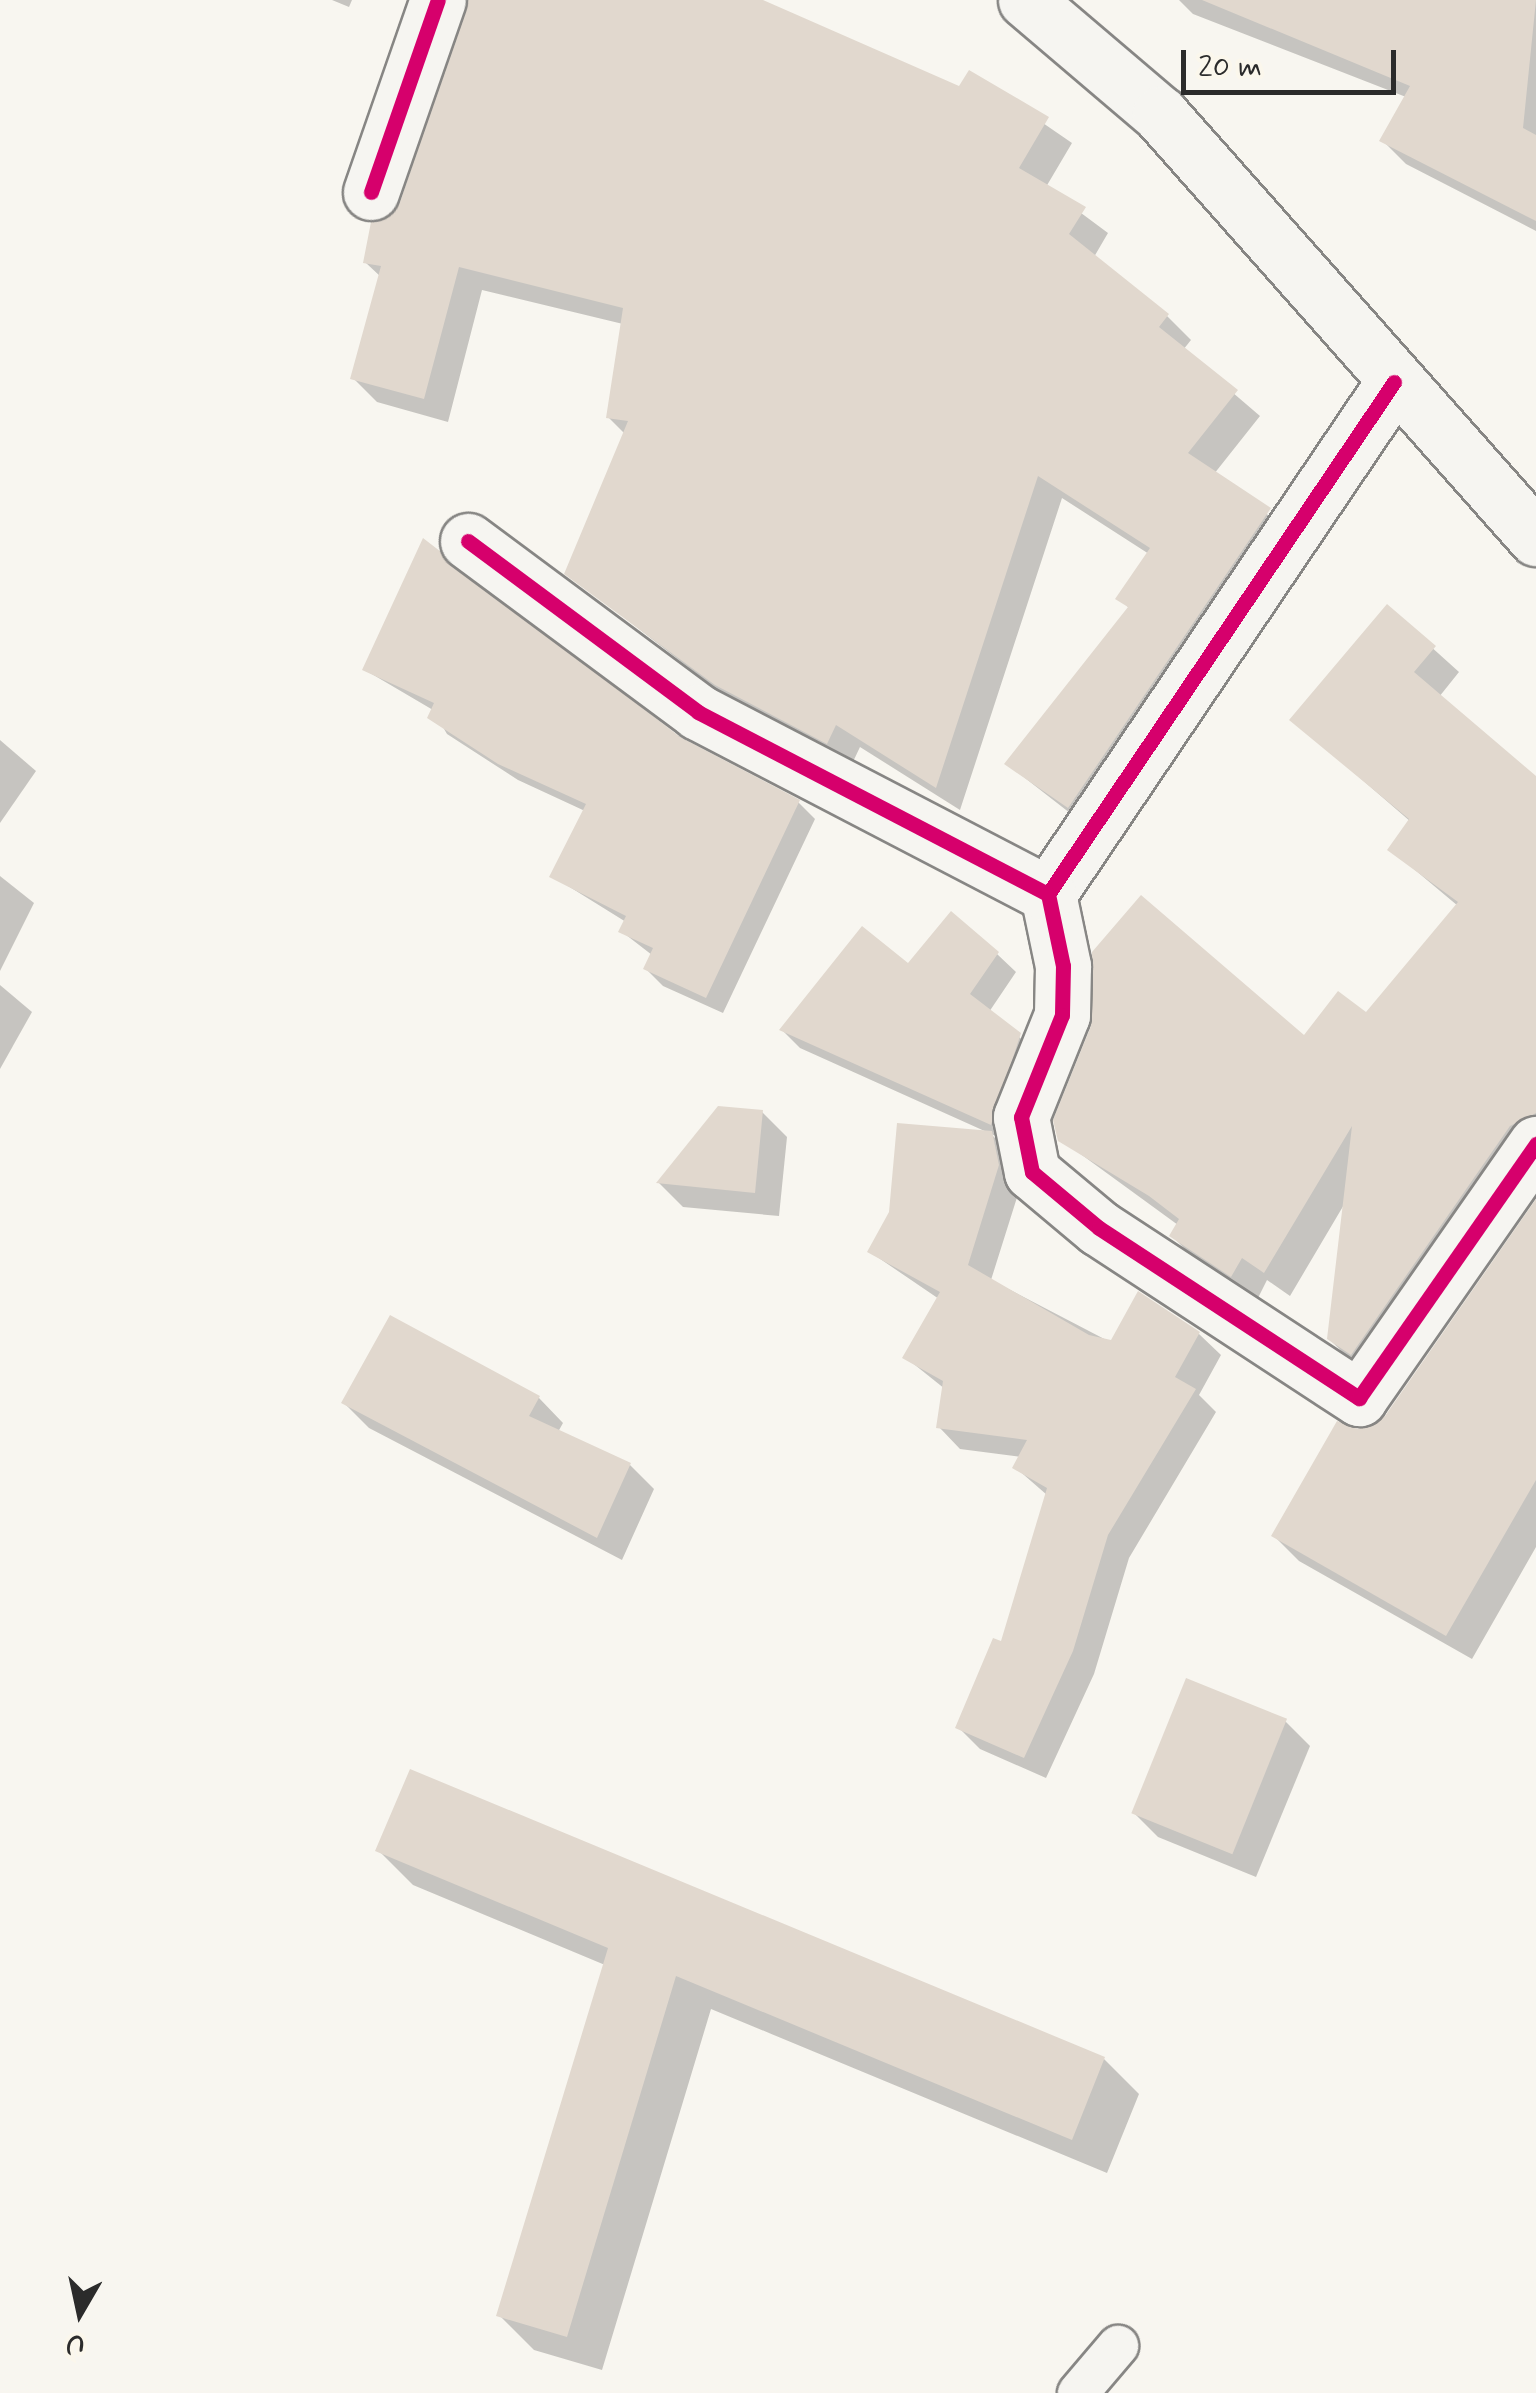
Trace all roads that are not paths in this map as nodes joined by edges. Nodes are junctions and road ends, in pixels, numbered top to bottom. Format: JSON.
{"nodes":[{"id":1,"x":438,"y":0,"type":"edge"},
{"id":2,"x":1026,"y":0,"type":"edge"},
{"id":3,"x":371,"y":192,"type":"dead end"},
{"id":4,"x":1394,"y":382,"type":"junction"},
{"id":5,"x":1536,"y":538,"type":"edge"},
{"id":6,"x":468,"y":540,"type":"dead end"},
{"id":7,"x":1048,"y":894,"type":"junction"},
{"id":8,"x":1536,"y":1144,"type":"edge"},
{"id":9,"x":1118,"y":2346,"type":"dead end"},
{"id":10,"x":1078,"y":2393,"type":"edge"}],
"edges":[{"from":1,"to":3,"type":"street"},
{"from":2,"to":4,"type":"street"},
{"from":4,"to":5,"type":"street"},
{"from":4,"to":7,"type":"street"},
{"from":6,"to":7,"type":"street"},
{"from":7,"to":8,"type":"street"},
{"from":9,"to":10,"type":"lane"}]}
